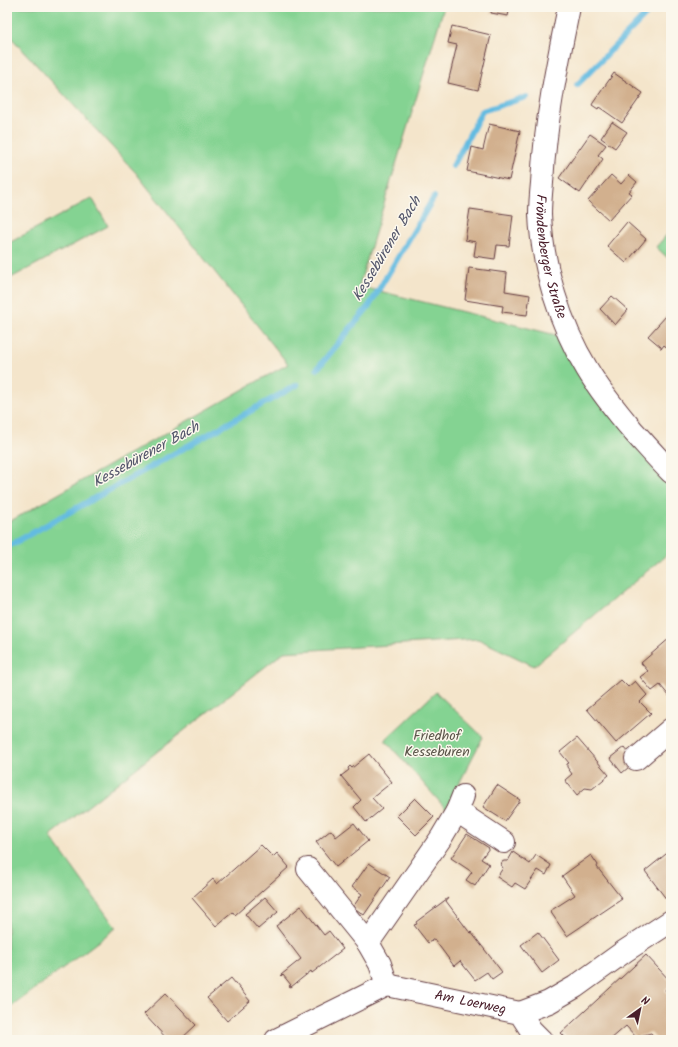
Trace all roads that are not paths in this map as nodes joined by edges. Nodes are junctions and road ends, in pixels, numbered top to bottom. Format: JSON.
{"nodes":[{"id":1,"x":569,"y":7,"type":"edge"},
{"id":2,"x":671,"y":472,"type":"edge"},
{"id":3,"x":671,"y":729,"type":"edge"},
{"id":4,"x":636,"y":759,"type":"dead end"},
{"id":5,"x":504,"y":842,"type":"dead end"},
{"id":6,"x":308,"y":869,"type":"dead end"},
{"id":7,"x":671,"y":921,"type":"edge"},
{"id":8,"x":368,"y":942,"type":"junction"},
{"id":9,"x":387,"y":985,"type":"junction"},
{"id":10,"x":520,"y":1013,"type":"junction"},
{"id":11,"x":276,"y":1040,"type":"edge"},
{"id":12,"x":541,"y":1040,"type":"edge"}],
"edges":[{"from":1,"to":2,"type":"street","name":"Fröndenberger Straße"},
{"from":3,"to":4,"type":"street"},
{"from":5,"to":8,"type":"street"},
{"from":6,"to":8,"type":"street"},
{"from":7,"to":10,"type":"street"},
{"from":8,"to":9,"type":"street"},
{"from":9,"to":10,"type":"street","name":"Am Loerweg"},
{"from":9,"to":11,"type":"street"},
{"from":10,"to":12,"type":"street","name":"Am Loerweg"}]}
